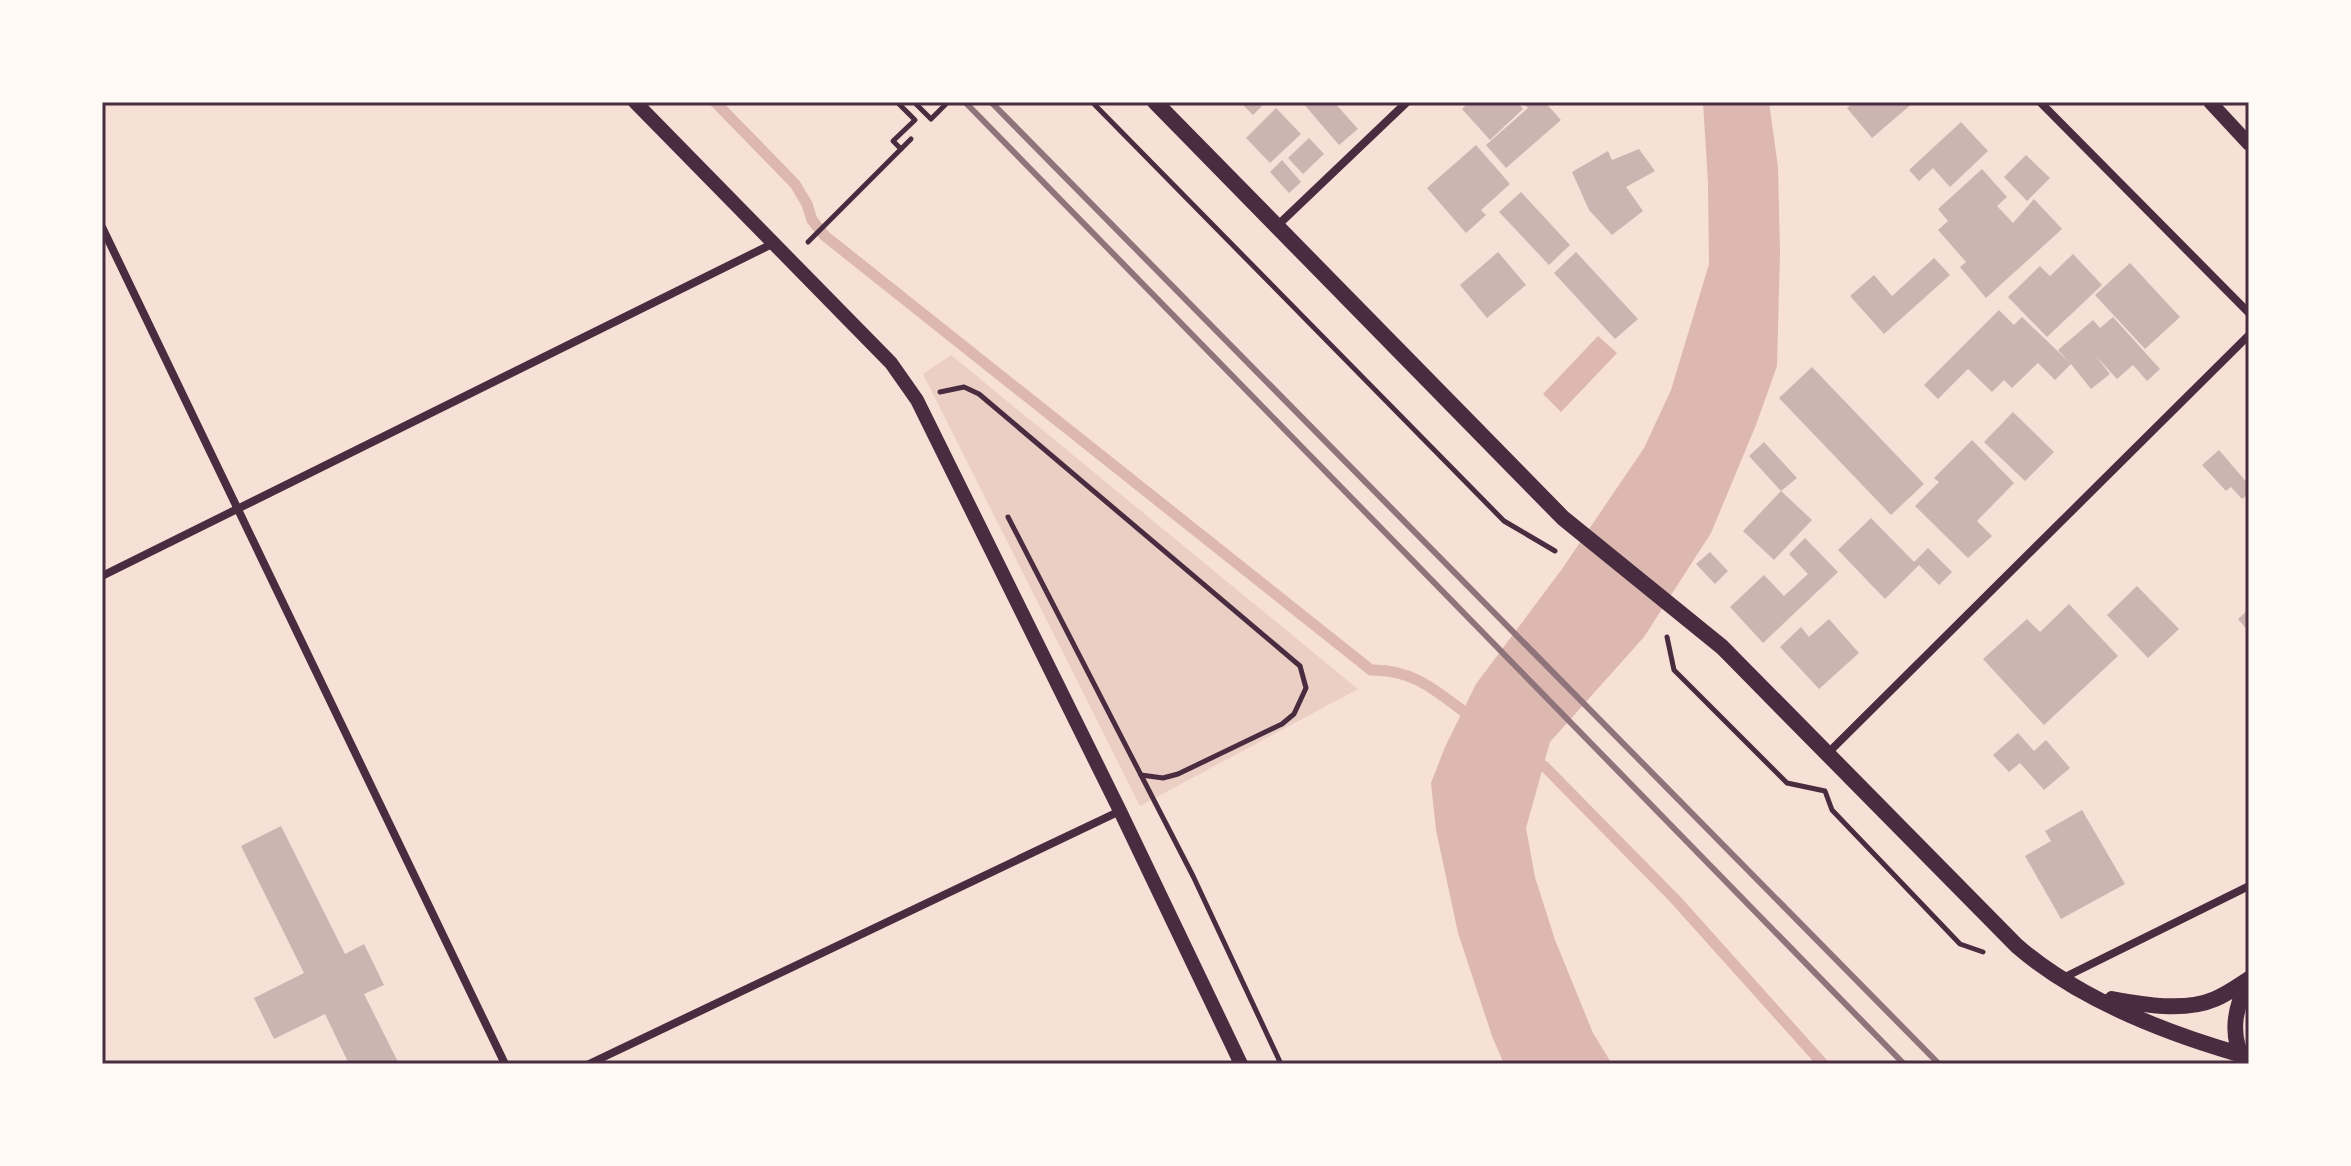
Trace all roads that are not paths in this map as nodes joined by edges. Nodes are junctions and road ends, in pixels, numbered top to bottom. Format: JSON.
{"nodes":[{"id":1,"x":635,"y":102,"type":"edge"},
{"id":2,"x":1155,"y":102,"type":"edge"},
{"id":3,"x":1407,"y":102,"type":"edge"},
{"id":4,"x":2040,"y":102,"type":"edge"},
{"id":5,"x":2210,"y":102,"type":"edge"},
{"id":6,"x":2249,"y":144,"type":"edge"},
{"id":7,"x":1278,"y":225,"type":"junction"},
{"id":8,"x":102,"y":227,"type":"edge"},
{"id":9,"x":774,"y":243,"type":"junction"},
{"id":10,"x":2249,"y":313,"type":"edge"},
{"id":11,"x":2249,"y":335,"type":"edge"},
{"id":12,"x":239,"y":508,"type":"junction"},
{"id":13,"x":102,"y":576,"type":"edge"},
{"id":14,"x":1828,"y":753,"type":"junction"},
{"id":15,"x":1120,"y":811,"type":"junction"},
{"id":16,"x":2249,"y":886,"type":"edge"},
{"id":17,"x":2060,"y":979,"type":"junction"},
{"id":18,"x":2249,"y":980,"type":"edge"},
{"id":19,"x":2080,"y":989,"type":"junction"},
{"id":20,"x":2242,"y":1059,"type":"edge"},
{"id":21,"x":505,"y":1064,"type":"edge"},
{"id":22,"x":589,"y":1064,"type":"edge"},
{"id":23,"x":1241,"y":1064,"type":"edge"}],
"edges":[{"from":1,"to":9,"type":"street"},
{"from":2,"to":7,"type":"main road"},
{"from":3,"to":7,"type":"street"},
{"from":4,"to":10,"type":"street"},
{"from":5,"to":6,"type":"street"},
{"from":7,"to":14,"type":"main road"},
{"from":8,"to":12,"type":"street"},
{"from":9,"to":12,"type":"street"},
{"from":9,"to":15,"type":"street"},
{"from":11,"to":14,"type":"street"},
{"from":12,"to":13,"type":"street"},
{"from":12,"to":21,"type":"street"},
{"from":14,"to":17,"type":"main road"},
{"from":15,"to":22,"type":"street"},
{"from":15,"to":23,"type":"street"},
{"from":16,"to":17,"type":"street"},
{"from":17,"to":19,"type":"main road"},
{"from":18,"to":19,"type":"main road"},
{"from":18,"to":20,"type":"main road"},
{"from":19,"to":20,"type":"main road"}]}
